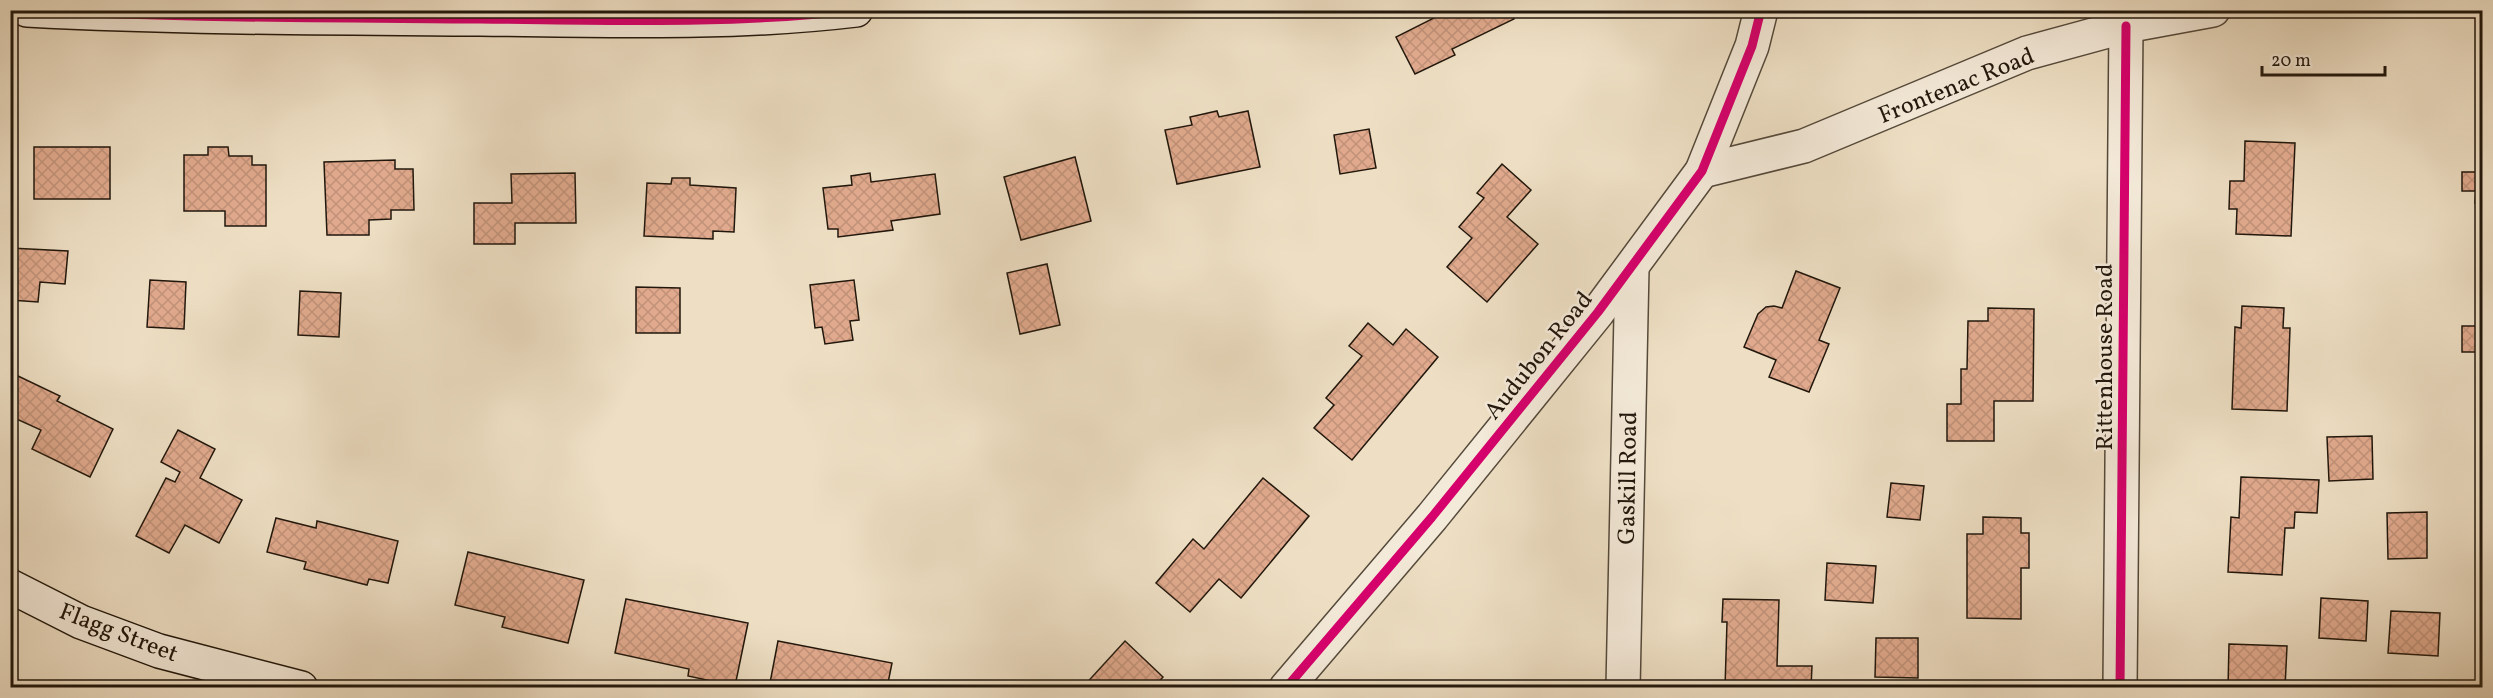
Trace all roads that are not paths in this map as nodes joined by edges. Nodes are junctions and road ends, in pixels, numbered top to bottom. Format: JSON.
{"nodes":[{"id":1,"x":27,"y":10,"type":"edge"},
{"id":2,"x":856,"y":10,"type":"edge"},
{"id":3,"x":1761,"y":10,"type":"edge"},
{"id":4,"x":2213,"y":10,"type":"edge"},
{"id":5,"x":2126,"y":26,"type":"junction"},
{"id":6,"x":1702,"y":171,"type":"junction"},
{"id":7,"x":1632,"y":268,"type":"junction"},
{"id":8,"x":10,"y":586,"type":"edge"},
{"id":9,"x":301,"y":687,"type":"edge"},
{"id":10,"x":1286,"y":687,"type":"edge"},
{"id":11,"x":1623,"y":687,"type":"edge"},
{"id":12,"x":2120,"y":687,"type":"edge"}],
"edges":[{"from":1,"to":2,"type":"street"},
{"from":3,"to":6,"type":"street","name":"Audubon Road"},
{"from":4,"to":5,"type":"street","name":"Frontenac Road"},
{"from":5,"to":6,"type":"street","name":"Frontenac Road"},
{"from":5,"to":12,"type":"street","name":"Rittenhouse Road"},
{"from":6,"to":7,"type":"street","name":"Audubon Road"},
{"from":7,"to":10,"type":"street","name":"Audubon Road"},
{"from":7,"to":11,"type":"street","name":"Gaskill Road"},
{"from":8,"to":9,"type":"street","name":"Flagg Street"}]}
